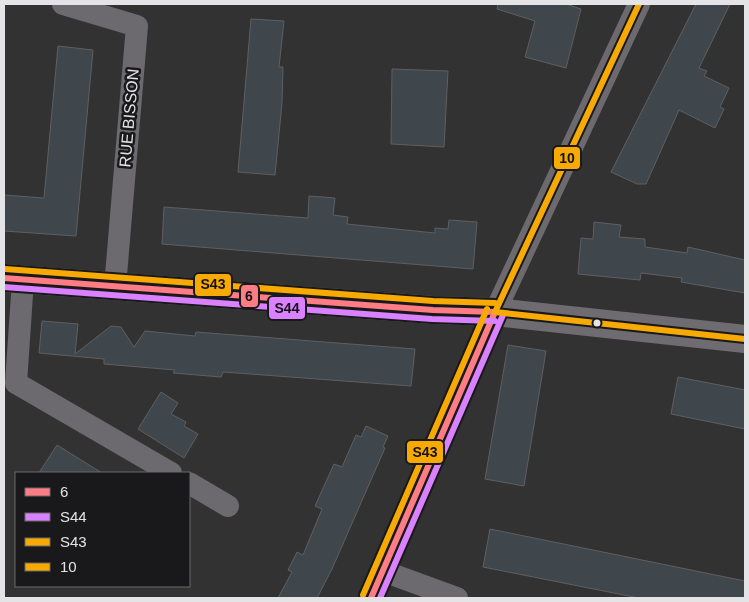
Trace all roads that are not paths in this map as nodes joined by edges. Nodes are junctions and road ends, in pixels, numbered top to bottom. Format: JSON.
{"nodes":[{"id":1,"x":63,"y":4,"type":"edge"},
{"id":2,"x":639,"y":4,"type":"edge"},
{"id":3,"x":13,"y":279,"type":"edge"},
{"id":4,"x":115,"y":287,"type":"junction"},
{"id":5,"x":495,"y":312,"type":"junction"},
{"id":6,"x":745,"y":339,"type":"edge"},
{"id":7,"x":10,"y":382,"type":"edge"},
{"id":8,"x":169,"y":472,"type":"edge"},
{"id":9,"x":190,"y":485,"type":"edge"},
{"id":10,"x":228,"y":506,"type":"dead end"},
{"id":11,"x":383,"y":571,"type":"junction"},
{"id":12,"x":371,"y":598,"type":"edge"},
{"id":13,"x":457,"y":598,"type":"edge"}],
"edges":[{"from":1,"to":4,"type":"street","name":"RUE BISSON"},
{"from":2,"to":5,"type":"street"},
{"from":3,"to":4,"type":"street"},
{"from":3,"to":7,"type":"street"},
{"from":4,"to":5,"type":"street"},
{"from":5,"to":6,"type":"street"},
{"from":5,"to":11,"type":"street"},
{"from":7,"to":8,"type":"street"},
{"from":9,"to":10,"type":"street"},
{"from":11,"to":12,"type":"street"},
{"from":11,"to":13,"type":"street"}]}
